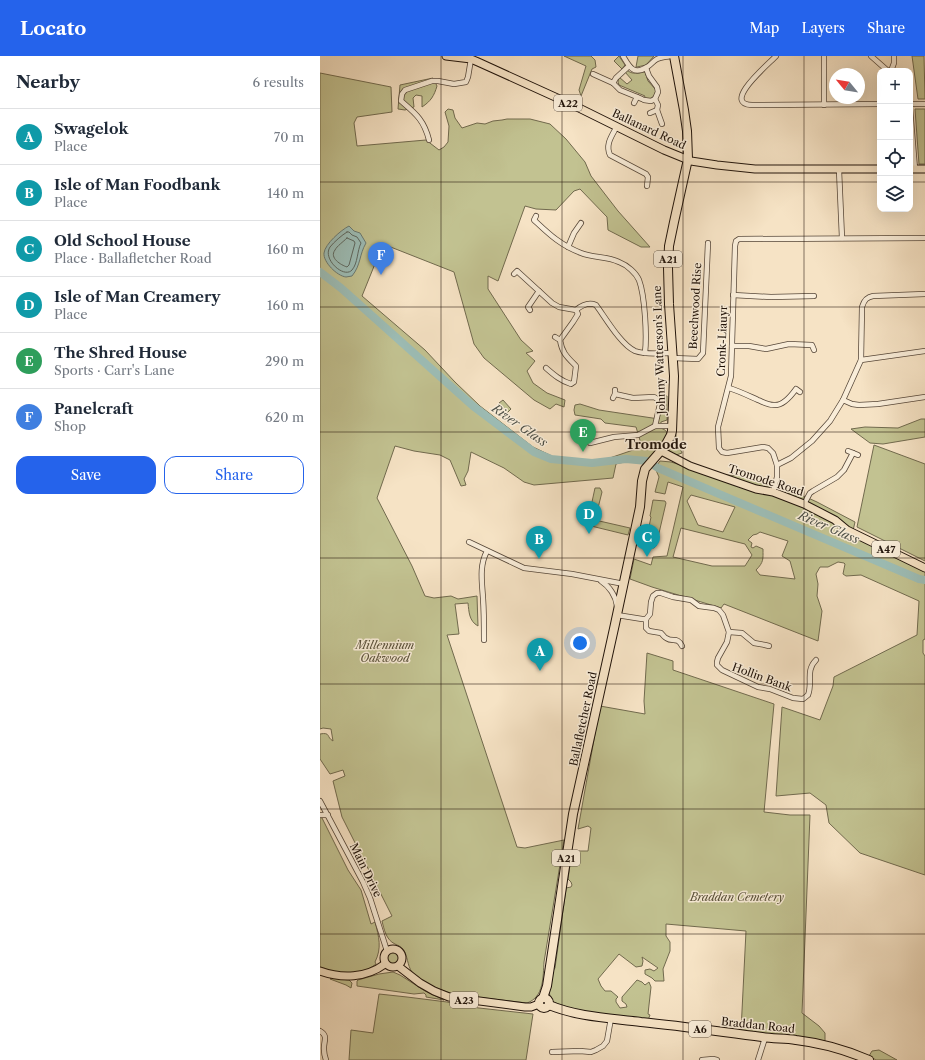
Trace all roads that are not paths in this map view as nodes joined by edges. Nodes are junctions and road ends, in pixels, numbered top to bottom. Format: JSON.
{"nodes":[{"id":1,"x":446,"y":56,"type":"edge"},
{"id":2,"x":623,"y":56,"type":"edge"},
{"id":3,"x":670,"y":56,"type":"edge"},
{"id":4,"x":674,"y":56,"type":"edge"},
{"id":5,"x":776,"y":56,"type":"edge"},
{"id":6,"x":824,"y":56,"type":"edge"},
{"id":7,"x":871,"y":56,"type":"edge"},
{"id":8,"x":894,"y":56,"type":"edge"},
{"id":9,"x":471,"y":59,"type":"junction"},
{"id":10,"x":629,"y":66,"type":"junction"},
{"id":11,"x":646,"y":68,"type":"junction"},
{"id":12,"x":885,"y":68,"type":"edge"},
{"id":13,"x":891,"y":68,"type":"edge"},
{"id":14,"x":594,"y":74,"type":"dead end"},
{"id":15,"x":613,"y":83,"type":"junction"},
{"id":16,"x":637,"y":97,"type":"junction"},
{"id":17,"x":655,"y":99,"type":"junction"},
{"id":18,"x":634,"y":103,"type":"dead end"},
{"id":19,"x":877,"y":104,"type":"edge"},
{"id":20,"x":913,"y":104,"type":"edge"},
{"id":21,"x":925,"y":104,"type":"edge"},
{"id":22,"x":824,"y":105,"type":"junction"},
{"id":23,"x":657,"y":110,"type":"junction"},
{"id":24,"x":650,"y":113,"type":"dead end"},
{"id":25,"x":662,"y":124,"type":"dead end"},
{"id":26,"x":617,"y":126,"type":"junction"},
{"id":27,"x":429,"y":140,"type":"dead end"},
{"id":28,"x":688,"y":159,"type":"junction"},
{"id":29,"x":877,"y":169,"type":"edge"},
{"id":30,"x":913,"y":169,"type":"edge"},
{"id":31,"x":925,"y":169,"type":"edge"},
{"id":32,"x":839,"y":170,"type":"junction"},
{"id":33,"x":648,"y":186,"type":"dead end"},
{"id":34,"x":536,"y":216,"type":"dead end"},
{"id":35,"x":581,"y":223,"type":"dead end"},
{"id":36,"x":842,"y":238,"type":"junction"},
{"id":37,"x":925,"y":238,"type":"edge"},
{"id":38,"x":708,"y":243,"type":"dead end"},
{"id":39,"x":568,"y":247,"type":"junction"},
{"id":40,"x":514,"y":274,"type":"dead end"},
{"id":41,"x":539,"y":291,"type":"junction"},
{"id":42,"x":925,"y":294,"type":"edge"},
{"id":43,"x":733,"y":295,"type":"junction"},
{"id":44,"x":814,"y":296,"type":"dead end"},
{"id":45,"x":527,"y":307,"type":"dead end"},
{"id":46,"x":576,"y":310,"type":"junction"},
{"id":47,"x":732,"y":346,"type":"junction"},
{"id":48,"x":813,"y":346,"type":"dead end"},
{"id":49,"x":925,"y":351,"type":"edge"},
{"id":50,"x":645,"y":353,"type":"junction"},
{"id":51,"x":673,"y":355,"type":"junction"},
{"id":52,"x":861,"y":360,"type":"junction"},
{"id":53,"x":546,"y":368,"type":"dead end"},
{"id":54,"x":729,"y":388,"type":"junction"},
{"id":55,"x":797,"y":389,"type":"dead end"},
{"id":56,"x":614,"y":394,"type":"dead end"},
{"id":57,"x":925,"y":397,"type":"edge"},
{"id":58,"x":843,"y":400,"type":"junction"},
{"id":59,"x":655,"y":426,"type":"junction"},
{"id":60,"x":673,"y":426,"type":"junction"},
{"id":61,"x":590,"y":443,"type":"dead end"},
{"id":62,"x":661,"y":451,"type":"junction"},
{"id":63,"x":853,"y":453,"type":"dead end"},
{"id":64,"x":777,"y":465,"type":"junction"},
{"id":65,"x":773,"y":492,"type":"junction"},
{"id":66,"x":804,"y":504,"type":"junction"},
{"id":67,"x":469,"y":542,"type":"dead end"},
{"id":68,"x":487,"y":551,"type":"junction"},
{"id":69,"x":925,"y":568,"type":"edge"},
{"id":70,"x":596,"y":579,"type":"junction"},
{"id":71,"x":624,"y":584,"type":"junction"},
{"id":72,"x":617,"y":614,"type":"junction"},
{"id":73,"x":646,"y":618,"type":"junction"},
{"id":74,"x":729,"y":632,"type":"junction"},
{"id":75,"x":484,"y":640,"type":"dead end"},
{"id":76,"x":682,"y":646,"type":"dead end"},
{"id":77,"x":769,"y":646,"type":"dead end"},
{"id":78,"x":816,"y":660,"type":"dead end"},
{"id":79,"x":320,"y":801,"type":"edge"},
{"id":80,"x":320,"y":815,"type":"edge"},
{"id":81,"x":328,"y":815,"type":"junction"},
{"id":82,"x":387,"y":951,"type":"junction"},
{"id":83,"x":385,"y":964,"type":"junction"},
{"id":84,"x":398,"y":966,"type":"junction"},
{"id":85,"x":320,"y":971,"type":"edge"},
{"id":86,"x":544,"y":1002,"type":"junction"},
{"id":87,"x":611,"y":1018,"type":"junction"},
{"id":88,"x":320,"y":1031,"type":"edge"},
{"id":89,"x":765,"y":1038,"type":"junction"},
{"id":90,"x":552,"y":1052,"type":"dead end"},
{"id":91,"x":326,"y":1060,"type":"edge"},
{"id":92,"x":702,"y":1060,"type":"edge"},
{"id":93,"x":717,"y":1060,"type":"edge"},
{"id":94,"x":758,"y":1060,"type":"edge"},
{"id":95,"x":869,"y":1060,"type":"edge"}],
"edges":[{"from":1,"to":9,"type":"main road","name":"Ballanard Road","number":"A22"},
{"from":2,"to":10,"type":"street"},
{"from":3,"to":11,"type":"street"},
{"from":4,"to":28,"type":"highway","name":"Johnny Watterson's Lane","number":"A21"},
{"from":5,"to":22,"type":"street"},
{"from":6,"to":22,"type":"street"},
{"from":7,"to":12,"type":"street"},
{"from":8,"to":13,"type":"street"},
{"from":9,"to":26,"type":"main road","name":"Ballanard Road","number":"A22"},
{"from":9,"to":27,"type":"street"},
{"from":10,"to":11,"type":"street"},
{"from":10,"to":15,"type":"street"},
{"from":11,"to":17,"type":"street"},
{"from":14,"to":15,"type":"street"},
{"from":15,"to":16,"type":"street"},
{"from":16,"to":17,"type":"street"},
{"from":16,"to":18,"type":"street"},
{"from":17,"to":23,"type":"street"},
{"from":19,"to":22,"type":"street"},
{"from":20,"to":21,"type":"street"},
{"from":23,"to":24,"type":"street"},
{"from":23,"to":25,"type":"street"},
{"from":26,"to":28,"type":"main road","name":"Ballanard Road","number":"A22"},
{"from":26,"to":33,"type":"street"},
{"from":28,"to":32,"type":"main road","name":"Ballanard Road","number":"A22"},
{"from":28,"to":51,"type":"highway","name":"Johnny Watterson's Lane","number":"A21"},
{"from":29,"to":32,"type":"main road","name":"Ballanard Road","number":"A22"},
{"from":30,"to":31,"type":"main road"},
{"from":32,"to":36,"type":"street"},
{"from":34,"to":39,"type":"street"},
{"from":35,"to":39,"type":"street"},
{"from":36,"to":37,"type":"street"},
{"from":36,"to":43,"type":"street","name":"Cronk-Liauyr"},
{"from":38,"to":51,"type":"street","name":"Beechwood Rise"},
{"from":39,"to":50,"type":"street"},
{"from":40,"to":41,"type":"street"},
{"from":41,"to":45,"type":"street"},
{"from":41,"to":46,"type":"street"},
{"from":42,"to":52,"type":"street"},
{"from":43,"to":44,"type":"street"},
{"from":43,"to":47,"type":"street","name":"Cronk-Liauyr"},
{"from":46,"to":50,"type":"street","name":"Beechwood Rise"},
{"from":46,"to":53,"type":"street"},
{"from":47,"to":48,"type":"street"},
{"from":47,"to":54,"type":"street","name":"Cronk-Liauyr"},
{"from":49,"to":52,"type":"street"},
{"from":50,"to":51,"type":"street","name":"Beechwood Rise"},
{"from":51,"to":60,"type":"highway","name":"Johnny Watterson's Lane","number":"A21"},
{"from":52,"to":58,"type":"street"},
{"from":54,"to":55,"type":"street"},
{"from":54,"to":64,"type":"street","name":"Cronk-Liauyr"},
{"from":56,"to":59,"type":"street"},
{"from":57,"to":58,"type":"street"},
{"from":58,"to":64,"type":"street"},
{"from":59,"to":60,"type":"street"},
{"from":59,"to":61,"type":"street"},
{"from":60,"to":62,"type":"highway","name":"Johnny Watterson's Lane","number":"A21"},
{"from":62,"to":65,"type":"main road","name":"Tromode Road","number":"A47"},
{"from":62,"to":71,"type":"highway","name":"Ballafletcher Road","number":"A21"},
{"from":63,"to":66,"type":"street"},
{"from":64,"to":65,"type":"street"},
{"from":65,"to":66,"type":"main road","name":"Tromode Road","number":"A47"},
{"from":66,"to":69,"type":"main road","name":"Tromode Road","number":"A47"},
{"from":67,"to":68,"type":"street"},
{"from":68,"to":70,"type":"street"},
{"from":68,"to":75,"type":"street"},
{"from":70,"to":71,"type":"street"},
{"from":70,"to":72,"type":"street"},
{"from":71,"to":72,"type":"highway","name":"Ballafletcher Road","number":"A21"},
{"from":72,"to":73,"type":"street"},
{"from":72,"to":86,"type":"highway","name":"Ballafletcher Road","number":"A21"},
{"from":73,"to":74,"type":"street"},
{"from":73,"to":76,"type":"street"},
{"from":74,"to":77,"type":"street"},
{"from":74,"to":78,"type":"street","name":"Hollin Bank"},
{"from":79,"to":81,"type":"street","name":"Main Drive"},
{"from":80,"to":81,"type":"street"},
{"from":81,"to":82,"type":"street","name":"Main Drive"},
{"from":82,"to":83,"type":"main road"},
{"from":82,"to":84,"type":"main road"},
{"from":83,"to":84,"type":"main road"},
{"from":83,"to":85,"type":"main road"},
{"from":84,"to":86,"type":"main road","name":"Braddan Road","number":"A23"},
{"from":86,"to":87,"type":"highway","name":"Braddan Road","number":"A6"},
{"from":87,"to":89,"type":"highway","name":"Braddan Road","number":"A6"},
{"from":87,"to":90,"type":"street"},
{"from":88,"to":91,"type":"street"},
{"from":89,"to":94,"type":"street"},
{"from":89,"to":95,"type":"highway","name":"Braddan Road","number":"A6"},
{"from":92,"to":93,"type":"street"}]}
